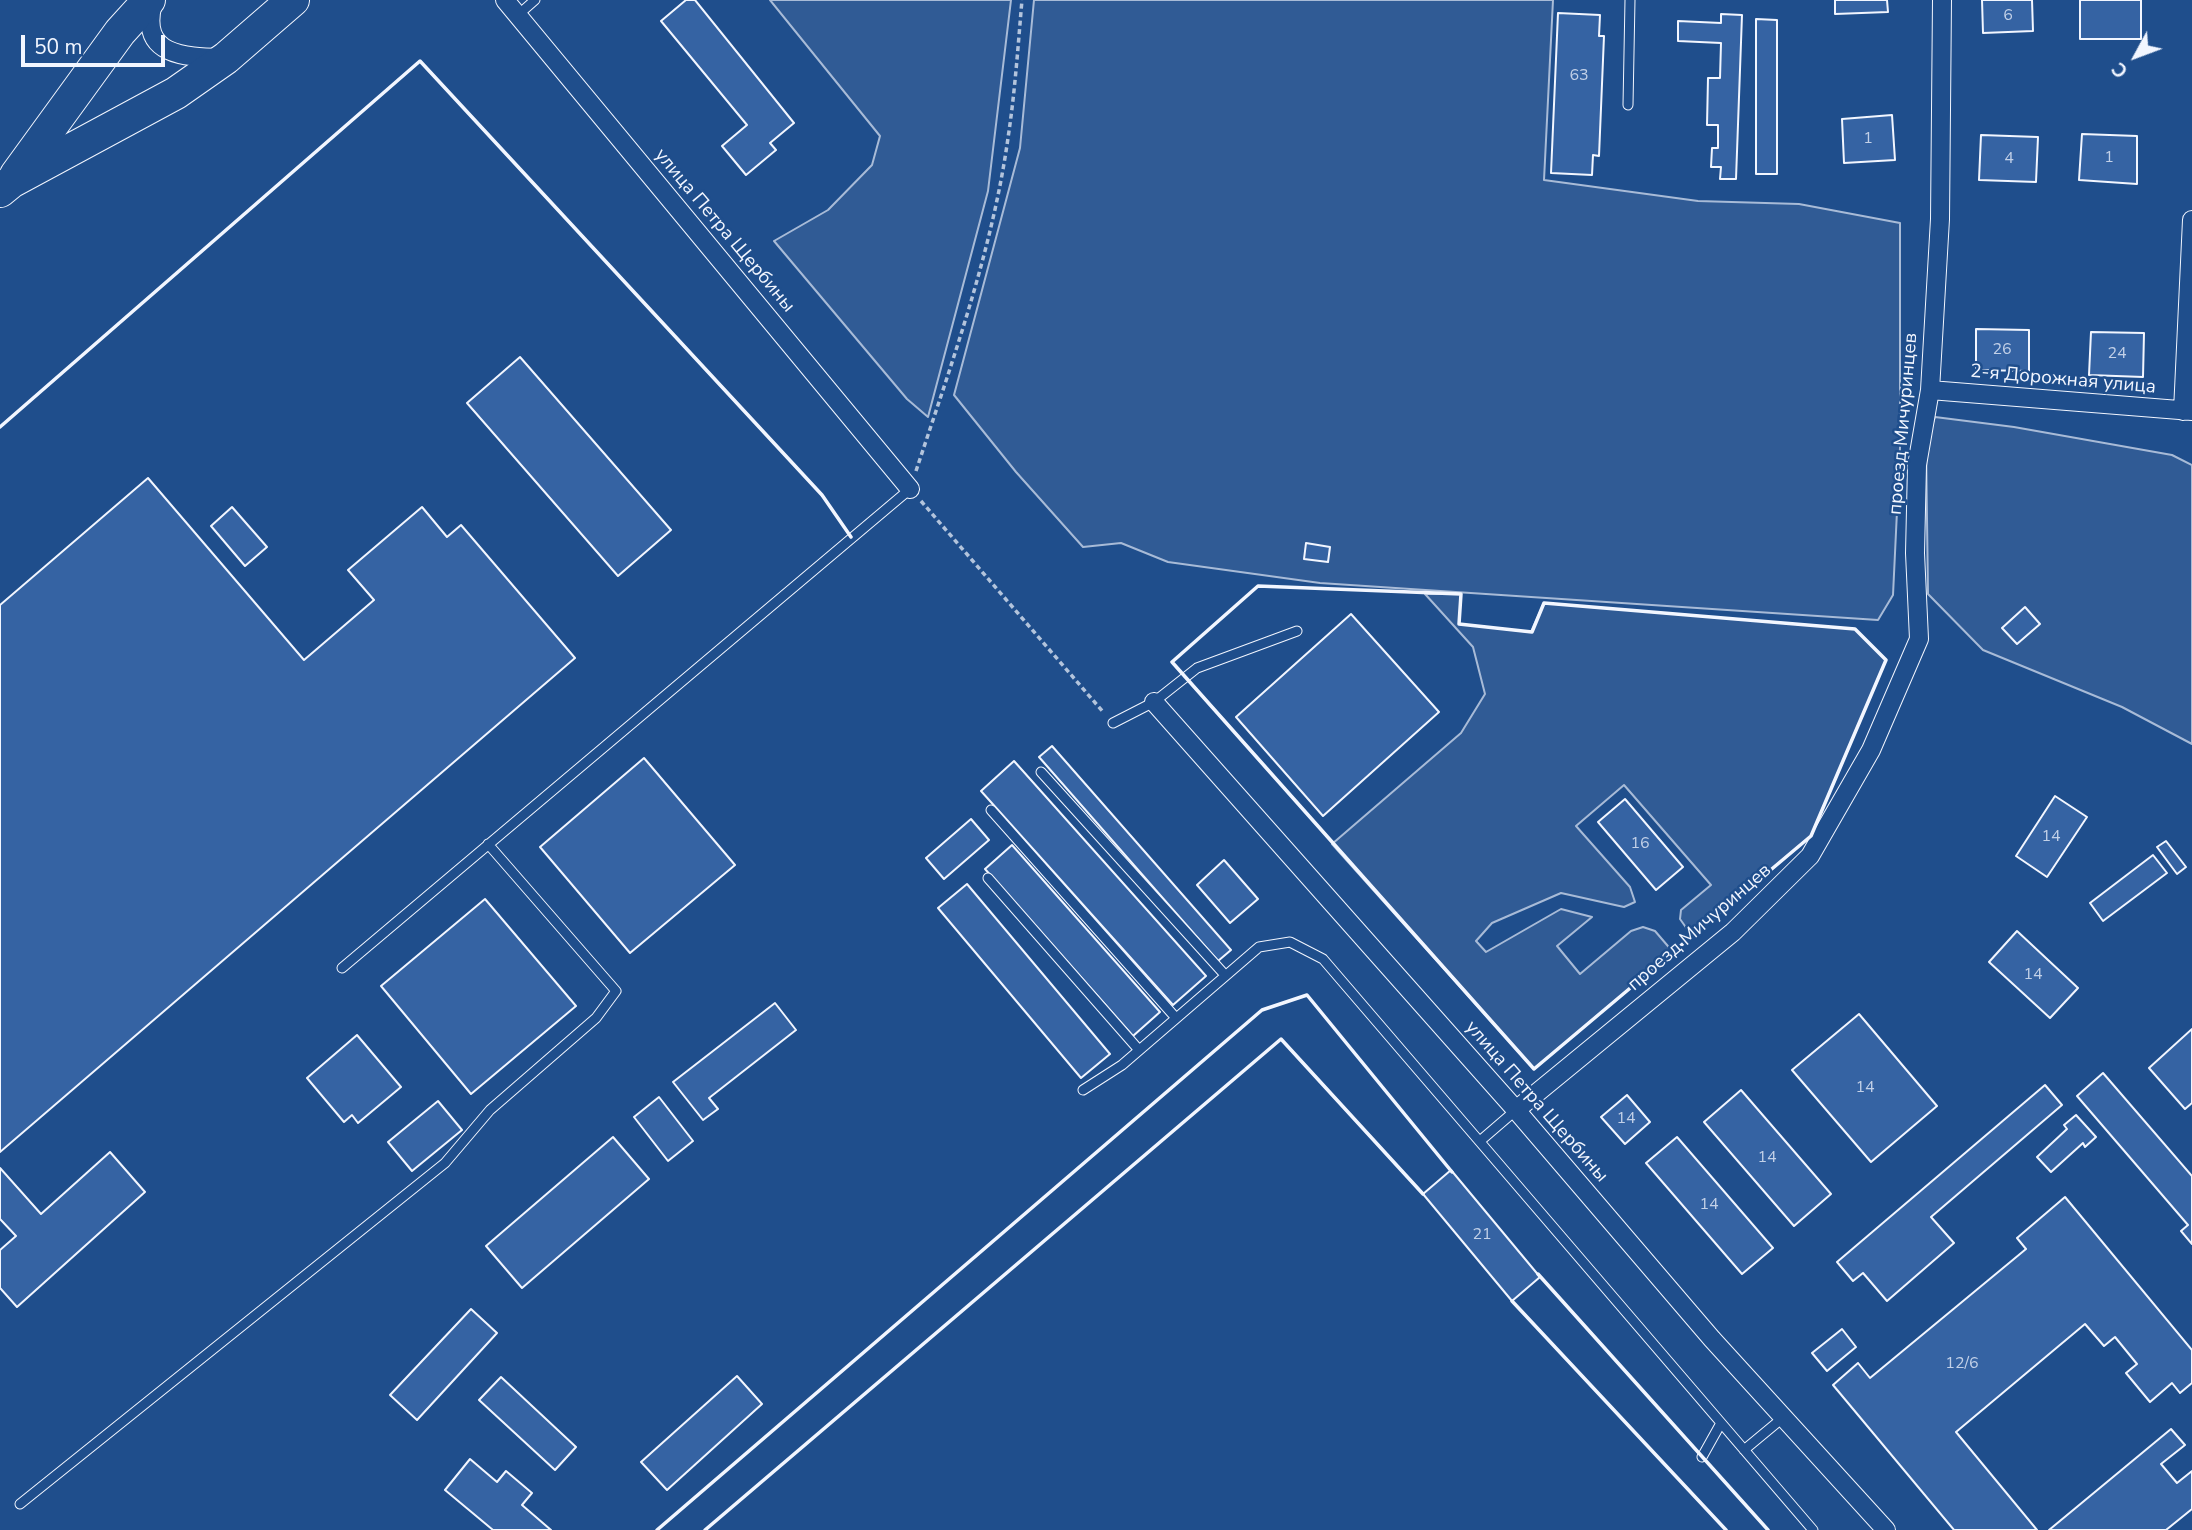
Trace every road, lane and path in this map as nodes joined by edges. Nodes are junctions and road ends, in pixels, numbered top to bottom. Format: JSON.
{"nodes":[{"id":1,"x":151,"y":0,"type":"edge"},
{"id":2,"x":293,"y":0,"type":"edge"},
{"id":3,"x":505,"y":0,"type":"edge"},
{"id":4,"x":535,"y":0,"type":"edge"},
{"id":5,"x":1022,"y":0,"type":"edge"},
{"id":6,"x":1630,"y":0,"type":"edge"},
{"id":7,"x":1942,"y":0,"type":"edge"},
{"id":8,"x":518,"y":15,"type":"junction"},
{"id":9,"x":226,"y":58,"type":"junction"},
{"id":10,"x":1628,"y":105,"type":"dead end"},
{"id":11,"x":5,"y":186,"type":"edge"},
{"id":12,"x":2192,"y":220,"type":"edge"},
{"id":13,"x":1930,"y":390,"type":"junction"},
{"id":14,"x":2188,"y":411,"type":"edge"},
{"id":15,"x":910,"y":489,"type":"junction"},
{"id":16,"x":1297,"y":631,"type":"dead end"},
{"id":17,"x":1154,"y":702,"type":"junction"},
{"id":18,"x":1113,"y":723,"type":"joint"},
{"id":19,"x":1041,"y":772,"type":"dead end"},
{"id":20,"x":990,"y":810,"type":"dead end"},
{"id":21,"x":488,"y":844,"type":"junction"},
{"id":22,"x":988,"y":878,"type":"dead end"},
{"id":23,"x":342,"y":968,"type":"dead end"},
{"id":24,"x":1225,"y":975,"type":"junction"},
{"id":25,"x":1176,"y":1018,"type":"junction"},
{"id":26,"x":1139,"y":1050,"type":"junction"},
{"id":27,"x":1083,"y":1090,"type":"dead end"},
{"id":28,"x":1516,"y":1110,"type":"junction"},
{"id":29,"x":1480,"y":1141,"type":"junction"},
{"id":30,"x":1785,"y":1416,"type":"junction"},
{"id":31,"x":1721,"y":1423,"type":"junction"},
{"id":32,"x":1744,"y":1450,"type":"junction"},
{"id":33,"x":1702,"y":1457,"type":"dead end"},
{"id":34,"x":20,"y":1504,"type":"dead end"},
{"id":35,"x":1813,"y":1530,"type":"edge"},
{"id":36,"x":1886,"y":1530,"type":"edge"}],
"edges":[{"from":1,"to":9,"type":"street"},
{"from":1,"to":11,"type":"highway"},
{"from":2,"to":9,"type":"highway"},
{"from":3,"to":8,"type":"street","name":"улица Петра Щербины"},
{"from":4,"to":8,"type":"lane"},
{"from":5,"to":15,"type":"path"},
{"from":6,"to":10,"type":"lane"},
{"from":7,"to":13,"type":"street","name":"проезд Мичуринцев"},
{"from":8,"to":15,"type":"street","name":"улица Петра Щербины"},
{"from":9,"to":11,"type":"highway"},
{"from":12,"to":14,"type":"street"},
{"from":13,"to":14,"type":"street","name":"2-я Дорожная улица"},
{"from":13,"to":28,"type":"street","name":"проезд Мичуринцев"},
{"from":15,"to":18,"type":"path"},
{"from":15,"to":21,"type":"lane"},
{"from":16,"to":17,"type":"lane"},
{"from":17,"to":18,"type":"lane"},
{"from":17,"to":28,"type":"street","name":"улица Петра Щербины"},
{"from":19,"to":24,"type":"lane"},
{"from":20,"to":25,"type":"lane"},
{"from":21,"to":23,"type":"lane"},
{"from":21,"to":34,"type":"lane"},
{"from":22,"to":26,"type":"lane"},
{"from":24,"to":25,"type":"lane"},
{"from":24,"to":29,"type":"lane"},
{"from":25,"to":26,"type":"lane"},
{"from":26,"to":27,"type":"lane"},
{"from":28,"to":29,"type":"lane"},
{"from":28,"to":30,"type":"street","name":"улица Петра Щербины"},
{"from":29,"to":31,"type":"lane"},
{"from":30,"to":32,"type":"lane"},
{"from":30,"to":36,"type":"street","name":"улица Петра Щербины"},
{"from":31,"to":32,"type":"lane"},
{"from":31,"to":33,"type":"lane"},
{"from":32,"to":35,"type":"lane"}]}
